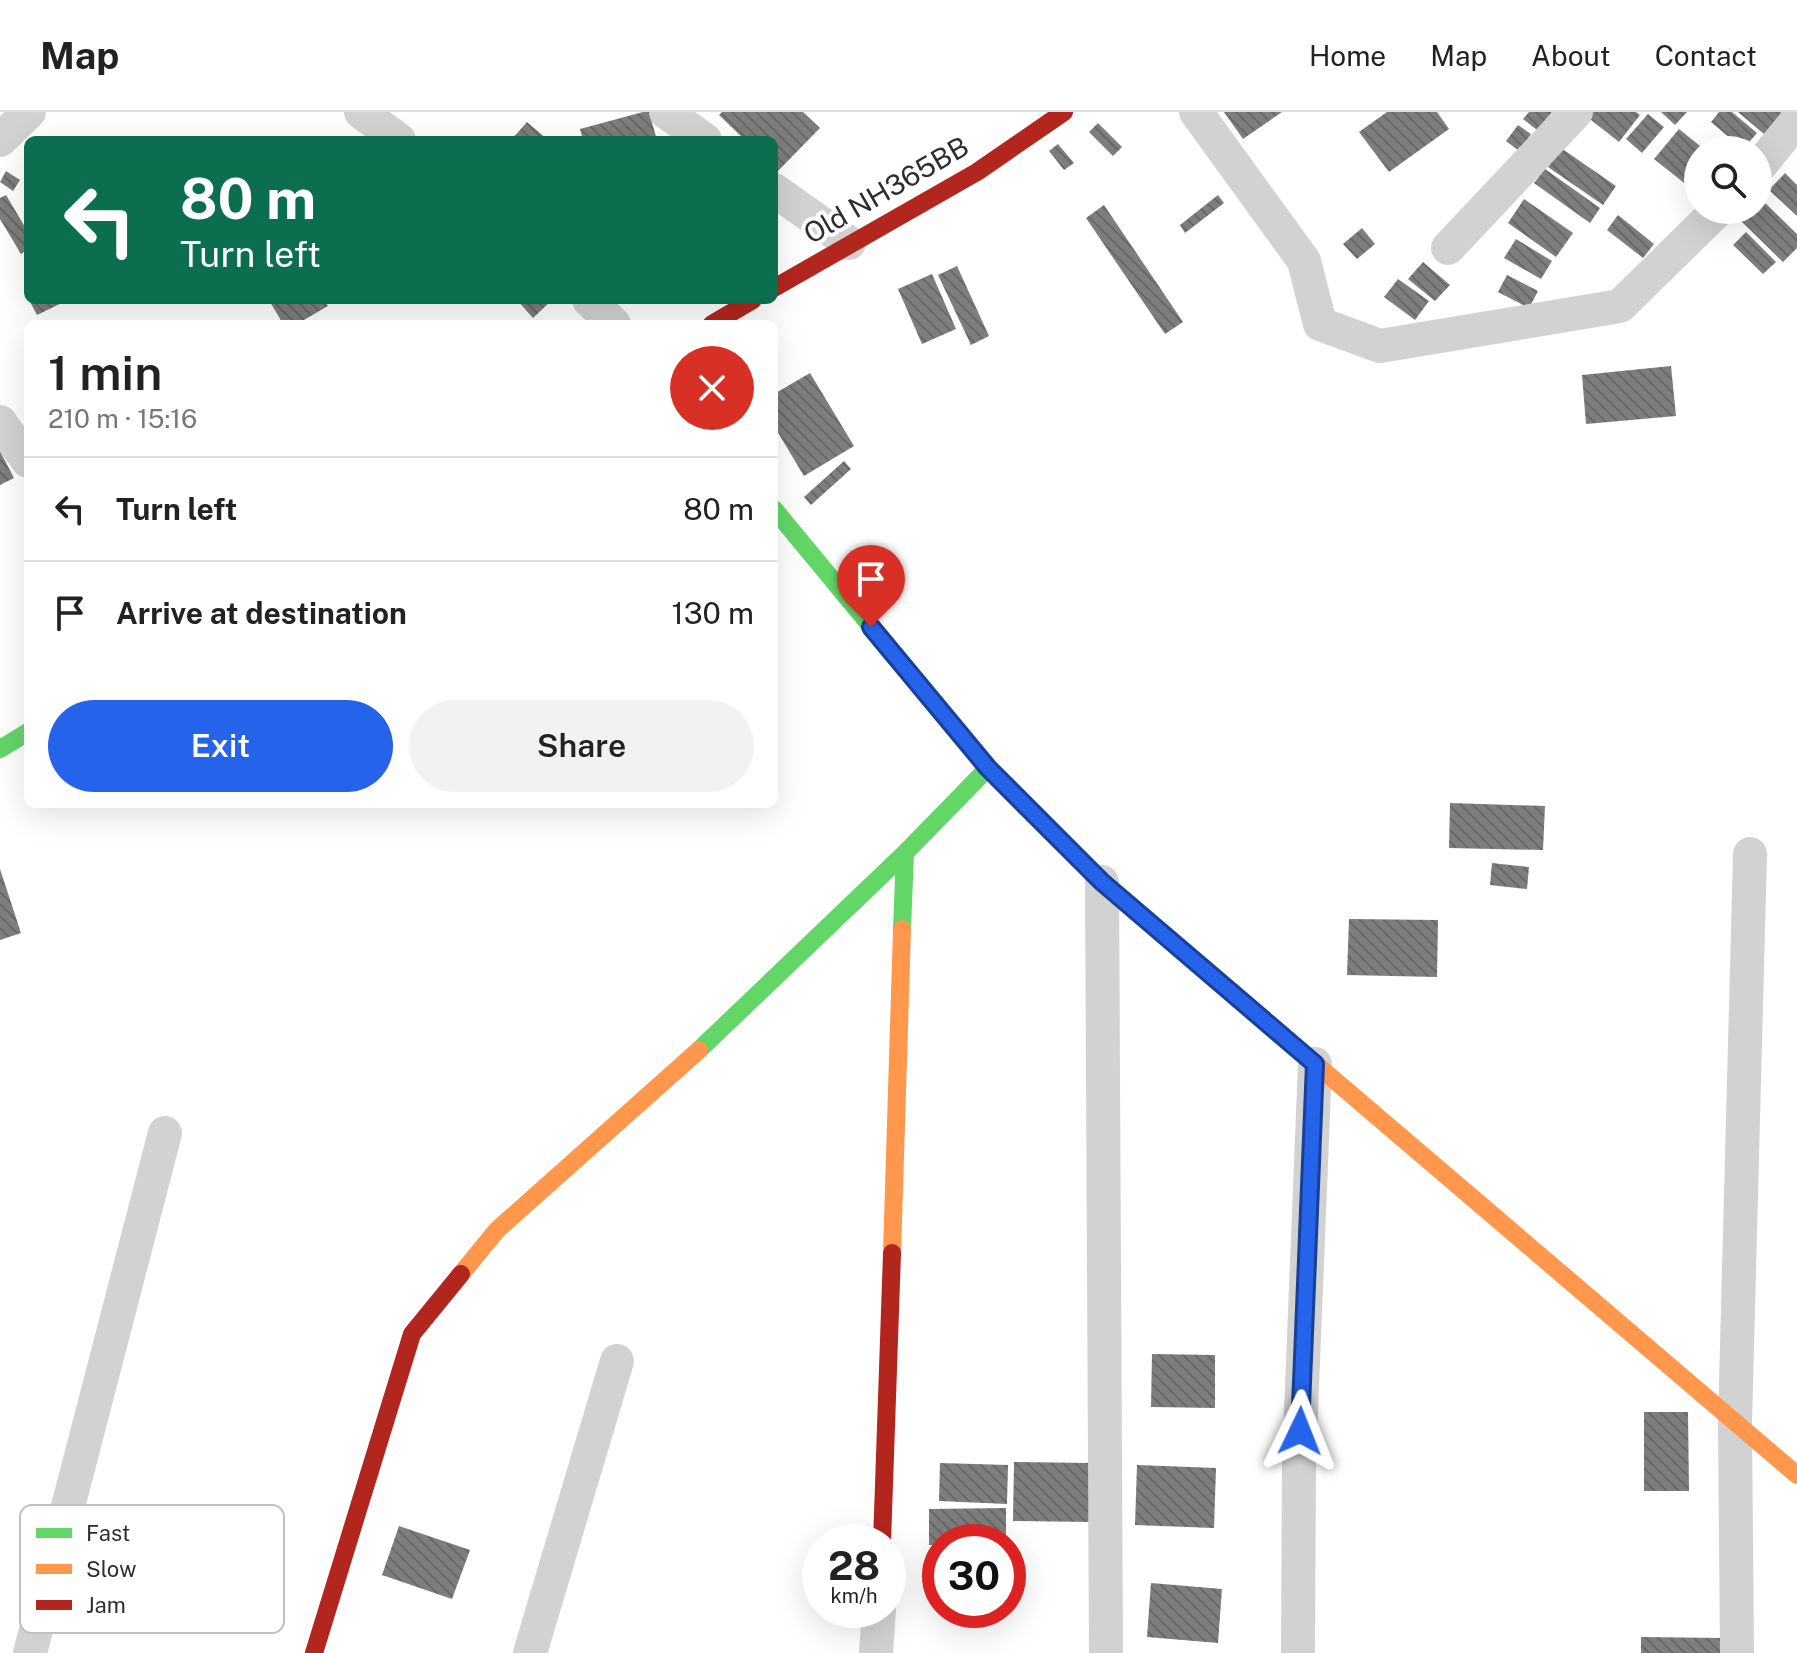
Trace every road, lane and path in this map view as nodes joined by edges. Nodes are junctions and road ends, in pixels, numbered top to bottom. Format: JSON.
{"nodes":[{"id":1,"x":29,"y":112,"type":"edge"},
{"id":2,"x":361,"y":112,"type":"edge"},
{"id":3,"x":666,"y":112,"type":"edge"},
{"id":4,"x":1064,"y":112,"type":"edge"},
{"id":5,"x":1196,"y":112,"type":"edge"},
{"id":6,"x":1576,"y":112,"type":"edge"},
{"id":7,"x":1797,"y":120,"type":"edge"},
{"id":8,"x":394,"y":136,"type":"edge"},
{"id":9,"x":699,"y":136,"type":"edge"},
{"id":10,"x":0,"y":140,"type":"edge"},
{"id":11,"x":1772,"y":151,"type":"edge"},
{"id":12,"x":778,"y":193,"type":"edge"},
{"id":13,"x":1704,"y":224,"type":"edge"},
{"id":14,"x":849,"y":243,"type":"junction"},
{"id":15,"x":1448,"y":248,"type":"dead end"},
{"id":16,"x":778,"y":286,"type":"edge"},
{"id":17,"x":593,"y":304,"type":"edge"},
{"id":18,"x":746,"y":304,"type":"edge"},
{"id":19,"x":610,"y":320,"type":"edge"},
{"id":20,"x":719,"y":320,"type":"edge"},
{"id":21,"x":0,"y":422,"type":"edge"},
{"id":22,"x":24,"y":455,"type":"edge"},
{"id":23,"x":778,"y":514,"type":"edge"},
{"id":24,"x":24,"y":734,"type":"edge"},
{"id":25,"x":0,"y":749,"type":"edge"},
{"id":26,"x":988,"y":768,"type":"junction"},
{"id":27,"x":905,"y":853,"type":"junction"},
{"id":28,"x":1750,"y":854,"type":"dead end"},
{"id":29,"x":1102,"y":882,"type":"junction"},
{"id":30,"x":1315,"y":1064,"type":"junction"},
{"id":31,"x":165,"y":1133,"type":"dead end"},
{"id":32,"x":617,"y":1361,"type":"dead end"},
{"id":33,"x":1735,"y":1422,"type":"junction"},
{"id":34,"x":1797,"y":1475,"type":"edge"},
{"id":35,"x":68,"y":1505,"type":"edge"},
{"id":36,"x":883,"y":1524,"type":"edge"},
{"id":37,"x":878,"y":1628,"type":"edge"},
{"id":38,"x":35,"y":1633,"type":"edge"},
{"id":39,"x":30,"y":1653,"type":"edge"},
{"id":40,"x":314,"y":1653,"type":"edge"},
{"id":41,"x":530,"y":1653,"type":"edge"},
{"id":42,"x":876,"y":1653,"type":"edge"},
{"id":43,"x":1106,"y":1653,"type":"edge"},
{"id":44,"x":1298,"y":1653,"type":"edge"},
{"id":45,"x":1737,"y":1653,"type":"edge"}],
"edges":[{"from":1,"to":10,"type":"street"},
{"from":2,"to":8,"type":"street"},
{"from":3,"to":9,"type":"street"},
{"from":4,"to":14,"type":"street","name":"Old NH365BB"},
{"from":5,"to":13,"type":"street"},
{"from":6,"to":15,"type":"street"},
{"from":7,"to":11,"type":"street"},
{"from":12,"to":14,"type":"street"},
{"from":14,"to":16,"type":"street","name":"Old NH365BB"},
{"from":17,"to":19,"type":"street"},
{"from":18,"to":20,"type":"street"},
{"from":21,"to":22,"type":"street"},
{"from":23,"to":26,"type":"street"},
{"from":24,"to":25,"type":"street"},
{"from":26,"to":27,"type":"street"},
{"from":26,"to":29,"type":"street"},
{"from":27,"to":36,"type":"street"},
{"from":27,"to":40,"type":"street"},
{"from":28,"to":33,"type":"street"},
{"from":29,"to":30,"type":"street"},
{"from":29,"to":43,"type":"street"},
{"from":30,"to":33,"type":"street"},
{"from":30,"to":44,"type":"street"},
{"from":31,"to":35,"type":"street"},
{"from":32,"to":41,"type":"street"},
{"from":33,"to":34,"type":"street"},
{"from":33,"to":45,"type":"street"},
{"from":37,"to":42,"type":"street"},
{"from":38,"to":39,"type":"street"}]}
